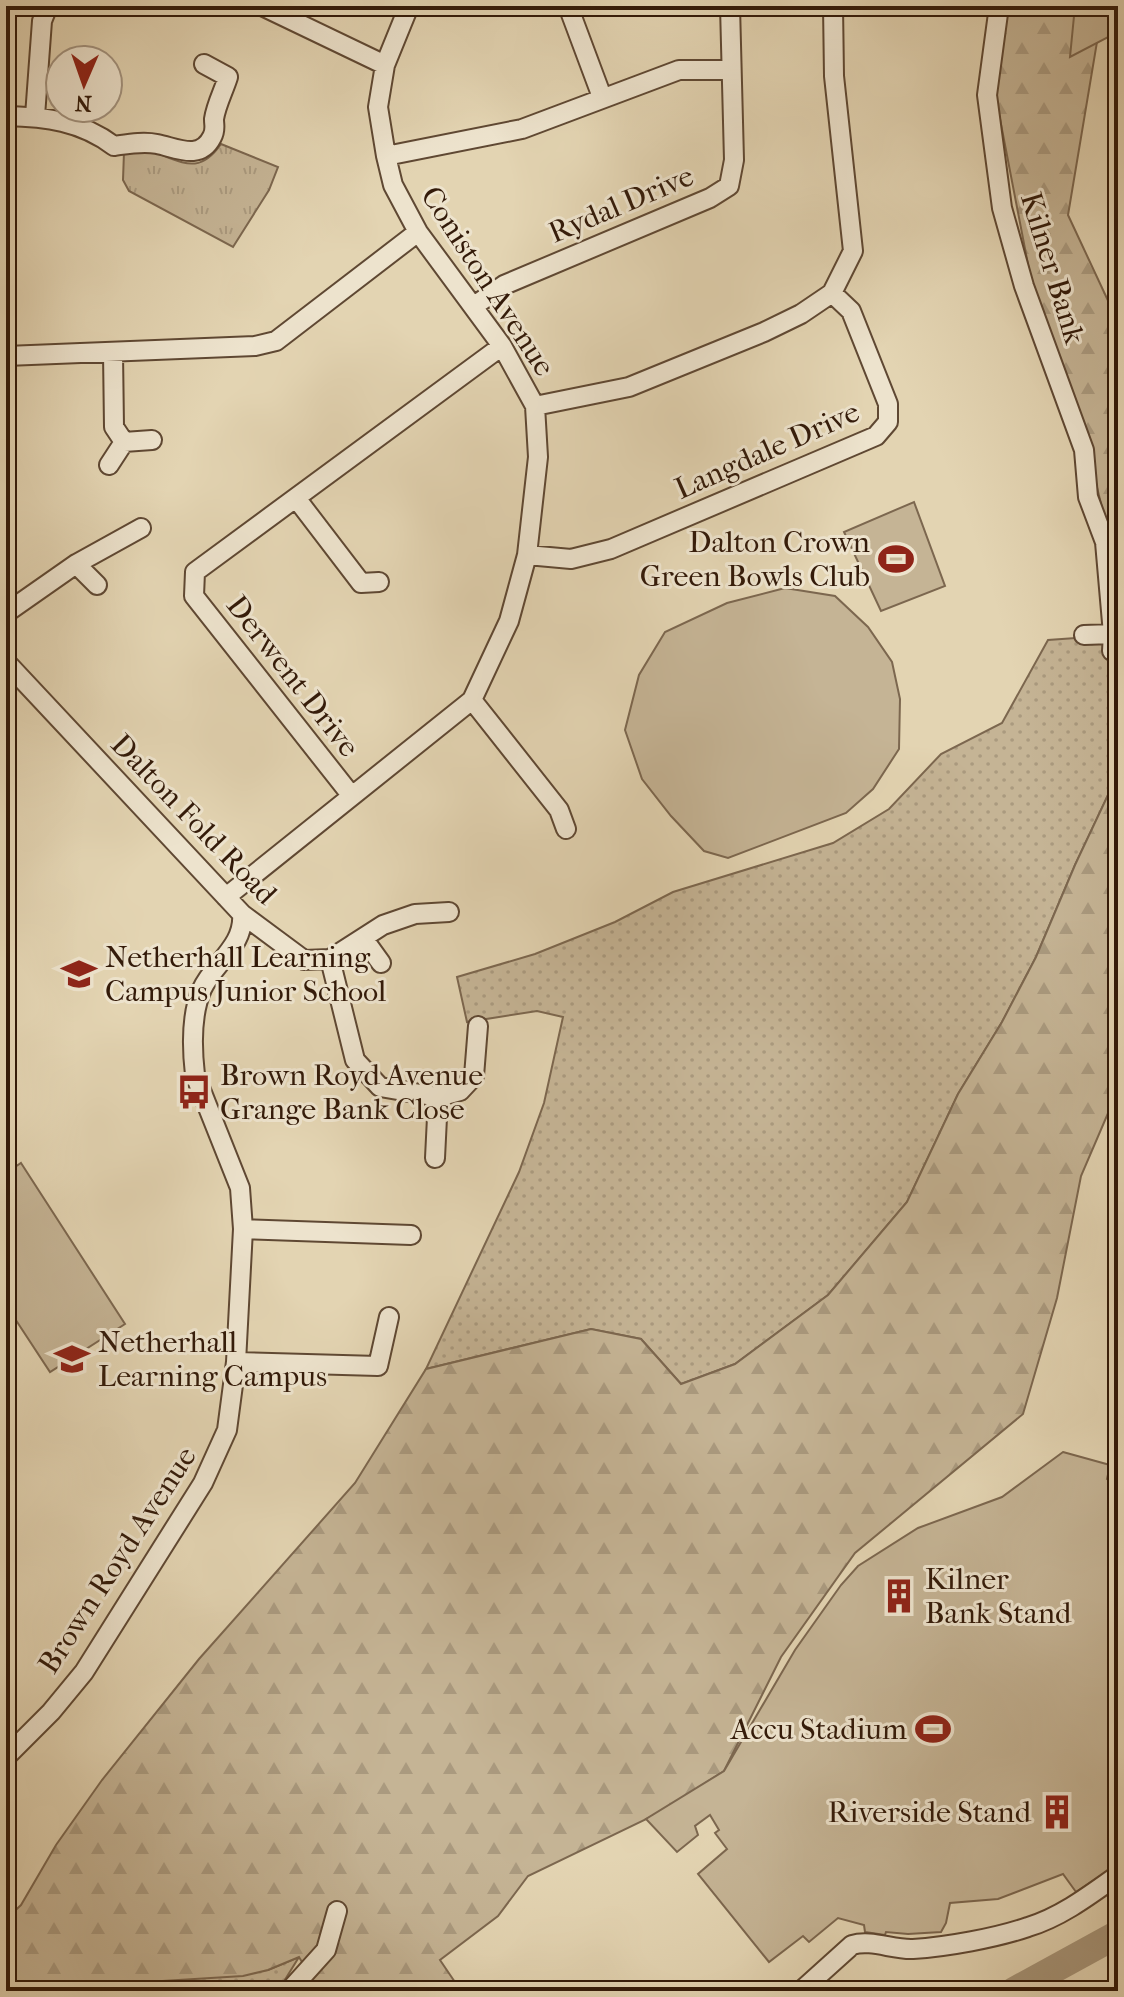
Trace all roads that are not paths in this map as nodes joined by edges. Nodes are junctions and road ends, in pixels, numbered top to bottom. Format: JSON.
{"nodes":[{"id":1,"x":48,"y":6,"type":"edge"},
{"id":2,"x":262,"y":6,"type":"edge"},
{"id":3,"x":409,"y":6,"type":"edge"},
{"id":4,"x":568,"y":6,"type":"edge"},
{"id":5,"x":730,"y":6,"type":"edge"},
{"id":6,"x":833,"y":6,"type":"edge"},
{"id":7,"x":999,"y":6,"type":"edge"},
{"id":8,"x":204,"y":64,"type":"dead end"},
{"id":9,"x":385,"y":65,"type":"junction"},
{"id":10,"x":731,"y":70,"type":"junction"},
{"id":11,"x":602,"y":97,"type":"junction"},
{"id":12,"x":6,"y":116,"type":"edge"},
{"id":13,"x":35,"y":116,"type":"junction"},
{"id":14,"x":386,"y":156,"type":"junction"},
{"id":15,"x":418,"y":232,"type":"junction"},
{"id":16,"x":832,"y":293,"type":"junction"},
{"id":17,"x":474,"y":306,"type":"junction"},
{"id":18,"x":502,"y":346,"type":"junction"},
{"id":19,"x":113,"y":353,"type":"junction"},
{"id":20,"x":6,"y":356,"type":"edge"},
{"id":21,"x":535,"y":406,"type":"junction"},
{"id":22,"x":152,"y":440,"type":"dead end"},
{"id":23,"x":124,"y":442,"type":"junction"},
{"id":24,"x":109,"y":465,"type":"dead end"},
{"id":25,"x":296,"y":498,"type":"junction"},
{"id":26,"x":141,"y":528,"type":"dead end"},
{"id":27,"x":527,"y":555,"type":"junction"},
{"id":28,"x":76,"y":564,"type":"junction"},
{"id":29,"x":379,"y":582,"type":"dead end"},
{"id":30,"x":97,"y":585,"type":"dead end"},
{"id":31,"x":6,"y":613,"type":"edge"},
{"id":32,"x":1084,"y":635,"type":"dead end"},
{"id":33,"x":6,"y":662,"type":"edge"},
{"id":34,"x":472,"y":700,"type":"junction"},
{"id":35,"x":351,"y":795,"type":"junction"},
{"id":36,"x":566,"y":829,"type":"dead end"},
{"id":37,"x":226,"y":897,"type":"junction"},
{"id":38,"x":449,"y":912,"type":"dead end"},
{"id":39,"x":242,"y":914,"type":"junction"},
{"id":40,"x":363,"y":938,"type":"junction"},
{"id":41,"x":330,"y":959,"type":"junction"},
{"id":42,"x":381,"y":963,"type":"dead end"},
{"id":43,"x":478,"y":1026,"type":"dead end"},
{"id":44,"x":438,"y":1097,"type":"junction"},
{"id":45,"x":435,"y":1158,"type":"dead end"},
{"id":46,"x":243,"y":1229,"type":"junction"},
{"id":47,"x":411,"y":1235,"type":"dead end"},
{"id":48,"x":389,"y":1317,"type":"dead end"},
{"id":49,"x":236,"y":1362,"type":"junction"},
{"id":50,"x":6,"y":1757,"type":"edge"},
{"id":51,"x":1118,"y":1875,"type":"edge"},
{"id":52,"x":337,"y":1911,"type":"dead end"},
{"id":53,"x":289,"y":1991,"type":"edge"},
{"id":54,"x":801,"y":1991,"type":"edge"}],
"edges":[{"from":1,"to":13,"type":"street"},
{"from":2,"to":9,"type":"street"},
{"from":3,"to":9,"type":"street","name":"Coniston Avenue"},
{"from":4,"to":11,"type":"street"},
{"from":5,"to":10,"type":"street"},
{"from":6,"to":16,"type":"street"},
{"from":7,"to":32,"type":"street","name":"Kilner Bank"},
{"from":8,"to":13,"type":"street"},
{"from":9,"to":14,"type":"street","name":"Coniston Avenue"},
{"from":10,"to":11,"type":"street"},
{"from":10,"to":17,"type":"street","name":"Rydal Drive"},
{"from":11,"to":14,"type":"street"},
{"from":12,"to":13,"type":"street"},
{"from":14,"to":15,"type":"street","name":"Coniston Avenue"},
{"from":15,"to":17,"type":"street","name":"Coniston Avenue"},
{"from":15,"to":19,"type":"street"},
{"from":16,"to":21,"type":"street"},
{"from":16,"to":27,"type":"street","name":"Langdale Drive"},
{"from":17,"to":18,"type":"street","name":"Coniston Avenue"},
{"from":18,"to":21,"type":"street","name":"Coniston Avenue"},
{"from":18,"to":25,"type":"street","name":"Derwent Drive"},
{"from":19,"to":20,"type":"street"},
{"from":19,"to":23,"type":"street"},
{"from":21,"to":27,"type":"street","name":"Coniston Avenue"},
{"from":22,"to":23,"type":"street"},
{"from":23,"to":24,"type":"street"},
{"from":25,"to":29,"type":"street"},
{"from":25,"to":35,"type":"street","name":"Derwent Drive"},
{"from":26,"to":28,"type":"street"},
{"from":27,"to":34,"type":"street","name":"Coniston Avenue"},
{"from":28,"to":30,"type":"street"},
{"from":28,"to":31,"type":"street"},
{"from":33,"to":37,"type":"street","name":"Dalton Fold Road"},
{"from":34,"to":35,"type":"street","name":"Coniston Avenue"},
{"from":34,"to":36,"type":"street"},
{"from":35,"to":37,"type":"street","name":"Coniston Avenue"},
{"from":37,"to":39,"type":"street","name":"Dalton Fold Road"},
{"from":38,"to":40,"type":"street"},
{"from":39,"to":41,"type":"street","name":"Dalton Fold Road"},
{"from":39,"to":46,"type":"street","name":"Brown Royd Avenue"},
{"from":40,"to":41,"type":"street"},
{"from":40,"to":42,"type":"street"},
{"from":41,"to":44,"type":"street"},
{"from":43,"to":44,"type":"street"},
{"from":44,"to":45,"type":"street"},
{"from":46,"to":47,"type":"street"},
{"from":46,"to":49,"type":"street","name":"Brown Royd Avenue"},
{"from":48,"to":49,"type":"street"},
{"from":49,"to":50,"type":"street","name":"Brown Royd Avenue"},
{"from":51,"to":54,"type":"street"},
{"from":52,"to":53,"type":"street"}]}
